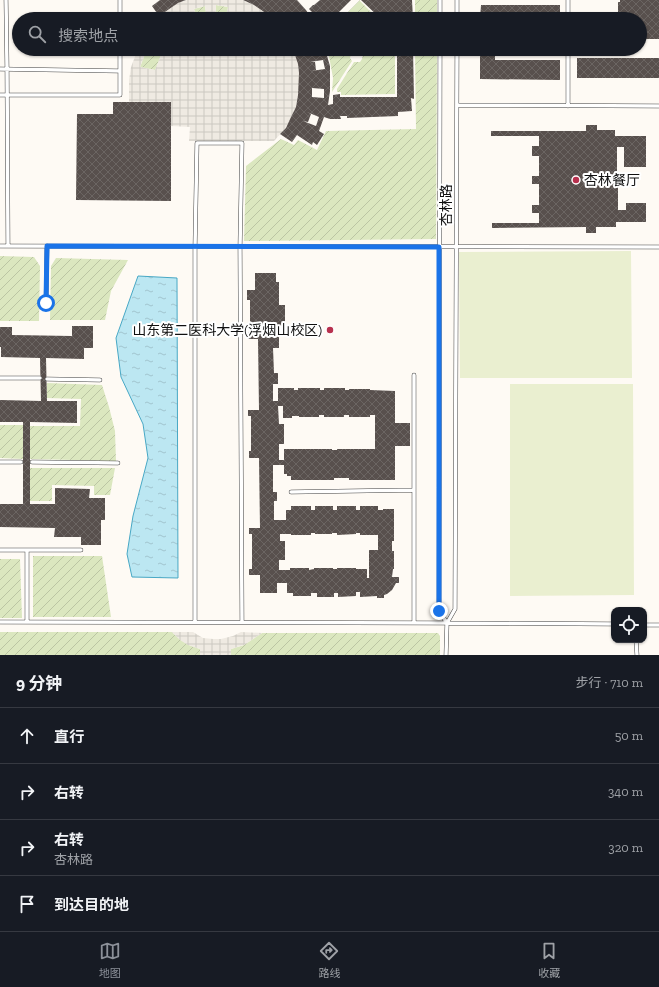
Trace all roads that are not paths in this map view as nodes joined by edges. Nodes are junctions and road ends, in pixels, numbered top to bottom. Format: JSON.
{"nodes":[{"id":1,"x":6,"y":0,"type":"edge"},
{"id":2,"x":120,"y":0,"type":"edge"},
{"id":3,"x":440,"y":0,"type":"edge"},
{"id":4,"x":457,"y":0,"type":"edge"},
{"id":5,"x":568,"y":0,"type":"edge"},
{"id":6,"x":120,"y":12,"type":"edge"},
{"id":7,"x":440,"y":12,"type":"edge"},
{"id":8,"x":457,"y":12,"type":"edge"},
{"id":9,"x":568,"y":12,"type":"edge"},
{"id":10,"x":120,"y":56,"type":"edge"},
{"id":11,"x":440,"y":56,"type":"edge"},
{"id":12,"x":457,"y":56,"type":"edge"},
{"id":13,"x":568,"y":56,"type":"edge"},
{"id":14,"x":0,"y":69,"type":"edge"},
{"id":15,"x":8,"y":70,"type":"junction"},
{"id":16,"x":120,"y":71,"type":"junction"},
{"id":17,"x":0,"y":95,"type":"edge"},
{"id":18,"x":8,"y":95,"type":"junction"},
{"id":19,"x":457,"y":105,"type":"junction"},
{"id":20,"x":568,"y":106,"type":"junction"},
{"id":21,"x":659,"y":106,"type":"edge"},
{"id":22,"x":0,"y":246,"type":"edge"},
{"id":23,"x":8,"y":246,"type":"junction"},
{"id":24,"x":47,"y":246,"type":"junction"},
{"id":25,"x":195,"y":247,"type":"junction"},
{"id":26,"x":240,"y":247,"type":"junction"},
{"id":27,"x":439,"y":247,"type":"junction"},
{"id":28,"x":456,"y":247,"type":"junction"},
{"id":29,"x":659,"y":247,"type":"edge"},
{"id":30,"x":46,"y":303,"type":"dead end"},
{"id":31,"x":414,"y":375,"type":"dead end"},
{"id":32,"x":0,"y":378,"type":"edge"},
{"id":33,"x":40,"y":378,"type":"dead end"},
{"id":34,"x":47,"y":379,"type":"dead end"},
{"id":35,"x":100,"y":380,"type":"dead end"},
{"id":36,"x":0,"y":462,"type":"edge"},
{"id":37,"x":21,"y":462,"type":"dead end"},
{"id":38,"x":32,"y":462,"type":"dead end"},
{"id":39,"x":118,"y":463,"type":"dead end"},
{"id":40,"x":414,"y":490,"type":"junction"},
{"id":41,"x":291,"y":492,"type":"dead end"},
{"id":42,"x":0,"y":550,"type":"edge"},
{"id":43,"x":27,"y":550,"type":"junction"},
{"id":44,"x":81,"y":550,"type":"dead end"},
{"id":45,"x":0,"y":622,"type":"edge"},
{"id":46,"x":27,"y":622,"type":"junction"},
{"id":47,"x":195,"y":622,"type":"junction"},
{"id":48,"x":242,"y":622,"type":"junction"},
{"id":49,"x":414,"y":623,"type":"junction"},
{"id":50,"x":447,"y":623,"type":"junction"},
{"id":51,"x":611,"y":624,"type":"edge"},
{"id":52,"x":647,"y":625,"type":"edge"},
{"id":53,"x":659,"y":625,"type":"edge"},
{"id":54,"x":636,"y":643,"type":"edge"},
{"id":55,"x":446,"y":655,"type":"edge"},
{"id":56,"x":637,"y":655,"type":"edge"}],
"edges":[{"from":1,"to":15,"type":"lane"},
{"from":2,"to":6,"type":"lane"},
{"from":3,"to":7,"type":"lane"},
{"from":4,"to":8,"type":"lane"},
{"from":5,"to":9,"type":"lane"},
{"from":10,"to":16,"type":"lane"},
{"from":11,"to":27,"type":"lane","name":"杏林路"},
{"from":12,"to":19,"type":"lane","name":"杏林路"},
{"from":13,"to":20,"type":"lane"},
{"from":14,"to":15,"type":"lane"},
{"from":15,"to":16,"type":"lane"},
{"from":15,"to":18,"type":"lane"},
{"from":16,"to":18,"type":"lane"},
{"from":17,"to":18,"type":"lane"},
{"from":18,"to":23,"type":"lane"},
{"from":19,"to":20,"type":"lane"},
{"from":19,"to":28,"type":"lane","name":"杏林路"},
{"from":20,"to":21,"type":"lane"},
{"from":22,"to":23,"type":"lane"},
{"from":23,"to":24,"type":"lane"},
{"from":24,"to":25,"type":"lane"},
{"from":24,"to":30,"type":"lane"},
{"from":25,"to":26,"type":"lane"},
{"from":25,"to":26,"type":"lane"},
{"from":25,"to":47,"type":"lane"},
{"from":26,"to":27,"type":"lane"},
{"from":26,"to":48,"type":"lane"},
{"from":27,"to":28,"type":"lane"},
{"from":27,"to":50,"type":"lane","name":"杏林路"},
{"from":28,"to":29,"type":"lane"},
{"from":28,"to":50,"type":"lane","name":"杏林路"},
{"from":31,"to":40,"type":"lane"},
{"from":32,"to":33,"type":"lane"},
{"from":34,"to":35,"type":"lane"},
{"from":36,"to":37,"type":"lane"},
{"from":38,"to":39,"type":"lane"},
{"from":40,"to":41,"type":"lane"},
{"from":40,"to":49,"type":"lane"},
{"from":42,"to":43,"type":"lane"},
{"from":43,"to":44,"type":"lane"},
{"from":43,"to":46,"type":"lane"},
{"from":45,"to":46,"type":"lane"},
{"from":46,"to":47,"type":"lane"},
{"from":47,"to":48,"type":"lane"},
{"from":48,"to":49,"type":"lane"},
{"from":49,"to":50,"type":"lane"},
{"from":50,"to":51,"type":"lane"},
{"from":50,"to":55,"type":"lane"},
{"from":52,"to":53,"type":"lane"},
{"from":54,"to":56,"type":"lane"}]}
